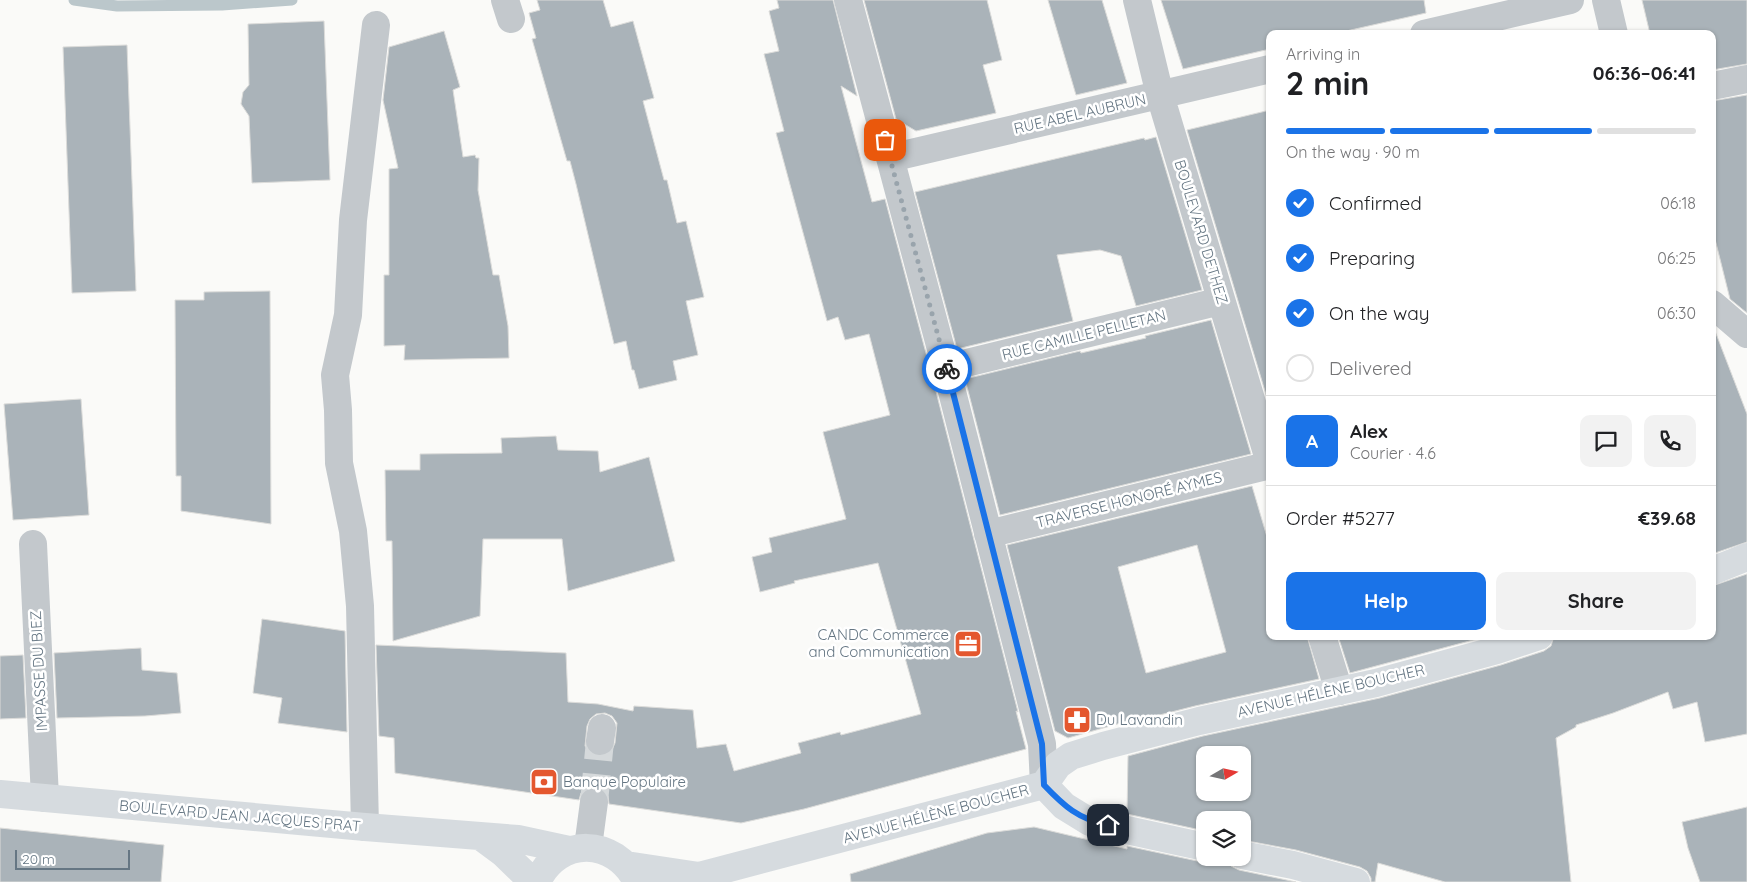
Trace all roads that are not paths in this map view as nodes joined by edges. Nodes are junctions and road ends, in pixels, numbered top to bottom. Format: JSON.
{"nodes":[{"id":1,"x":848,"y":0,"type":"edge"},
{"id":2,"x":1137,"y":0,"type":"edge"},
{"id":3,"x":1570,"y":0,"type":"edge"},
{"id":4,"x":1606,"y":0,"type":"edge"},
{"id":5,"x":376,"y":25,"type":"dead end"},
{"id":6,"x":1441,"y":30,"type":"edge"},
{"id":7,"x":1613,"y":30,"type":"edge"},
{"id":8,"x":1266,"y":71,"type":"edge"},
{"id":9,"x":1747,"y":79,"type":"edge"},
{"id":10,"x":1716,"y":85,"type":"edge"},
{"id":11,"x":1160,"y":95,"type":"junction"},
{"id":12,"x":890,"y":158,"type":"junction"},
{"id":13,"x":1221,"y":301,"type":"junction"},
{"id":14,"x":1716,"y":307,"type":"edge"},
{"id":15,"x":1747,"y":334,"type":"edge"},
{"id":16,"x":946,"y":368,"type":"junction"},
{"id":17,"x":1266,"y":451,"type":"edge"},
{"id":18,"x":1266,"y":465,"type":"edge"},
{"id":19,"x":988,"y":534,"type":"junction"},
{"id":20,"x":33,"y":544,"type":"dead end"},
{"id":21,"x":1747,"y":557,"type":"edge"},
{"id":22,"x":1716,"y":569,"type":"edge"},
{"id":23,"x":1323,"y":640,"type":"edge"},
{"id":24,"x":1526,"y":640,"type":"edge"},
{"id":25,"x":1339,"y":691,"type":"junction"},
{"id":26,"x":1044,"y":785,"type":"junction"},
{"id":27,"x":0,"y":794,"type":"edge"},
{"id":28,"x":45,"y":798,"type":"junction"},
{"id":29,"x":594,"y":802,"type":"tunnel mouth"},
{"id":30,"x":365,"y":827,"type":"junction"},
{"id":31,"x":480,"y":836,"type":"junction"},
{"id":32,"x":1196,"y":844,"type":"edge"},
{"id":33,"x":579,"y":849,"type":"junction"},
{"id":34,"x":1251,"y":857,"type":"edge"},
{"id":35,"x":632,"y":874,"type":"edge"},
{"id":36,"x":695,"y":879,"type":"edge"},
{"id":37,"x":535,"y":882,"type":"edge"},
{"id":38,"x":1356,"y":882,"type":"edge"}],
"edges":[{"from":1,"to":12,"type":"street"},
{"from":2,"to":11,"type":"street","name":"BOULEVARD DETHEZ"},
{"from":3,"to":6,"type":"street"},
{"from":4,"to":7,"type":"street"},
{"from":5,"to":30,"type":"street"},
{"from":8,"to":11,"type":"street","name":"RUE ABEL AUBRUN"},
{"from":9,"to":10,"type":"street"},
{"from":11,"to":12,"type":"street","name":"RUE ABEL AUBRUN"},
{"from":11,"to":13,"type":"street","name":"BOULEVARD DETHEZ"},
{"from":12,"to":16,"type":"street"},
{"from":13,"to":16,"type":"street","name":"RUE CAMILLE PELLETAN"},
{"from":13,"to":17,"type":"street","name":"BOULEVARD DETHEZ"},
{"from":14,"to":15,"type":"street"},
{"from":16,"to":19,"type":"street"},
{"from":18,"to":19,"type":"street","name":"TRAVERSE HONORÉ AYMES"},
{"from":19,"to":26,"type":"street"},
{"from":20,"to":28,"type":"street","name":"IMPASSE DU BIEZ"},
{"from":21,"to":22,"type":"main road"},
{"from":23,"to":25,"type":"street"},
{"from":24,"to":25,"type":"main road","name":"AVENUE HÉLÈNE BOUCHER"},
{"from":25,"to":26,"type":"main road","name":"AVENUE HÉLÈNE BOUCHER"},
{"from":26,"to":32,"type":"main road"},
{"from":26,"to":36,"type":"main road","name":"AVENUE HÉLÈNE BOUCHER"},
{"from":27,"to":28,"type":"main road","name":"BOULEVARD JEAN JACQUES PRAT"},
{"from":28,"to":30,"type":"main road","name":"BOULEVARD JEAN JACQUES PRAT"},
{"from":29,"to":33,"type":"street"},
{"from":30,"to":31,"type":"main road","name":"BOULEVARD JEAN JACQUES PRAT"},
{"from":31,"to":33,"type":"main road","name":"BOULEVARD JEAN JACQUES PRAT"},
{"from":31,"to":37,"type":"main road"},
{"from":33,"to":35,"type":"main road","name":"BOULEVARD JEAN JACQUES PRAT"},
{"from":33,"to":37,"type":"main road"},
{"from":34,"to":38,"type":"main road"},
{"from":35,"to":36,"type":"main road","name":"AVENUE HÉLÈNE BOUCHER"}]}
